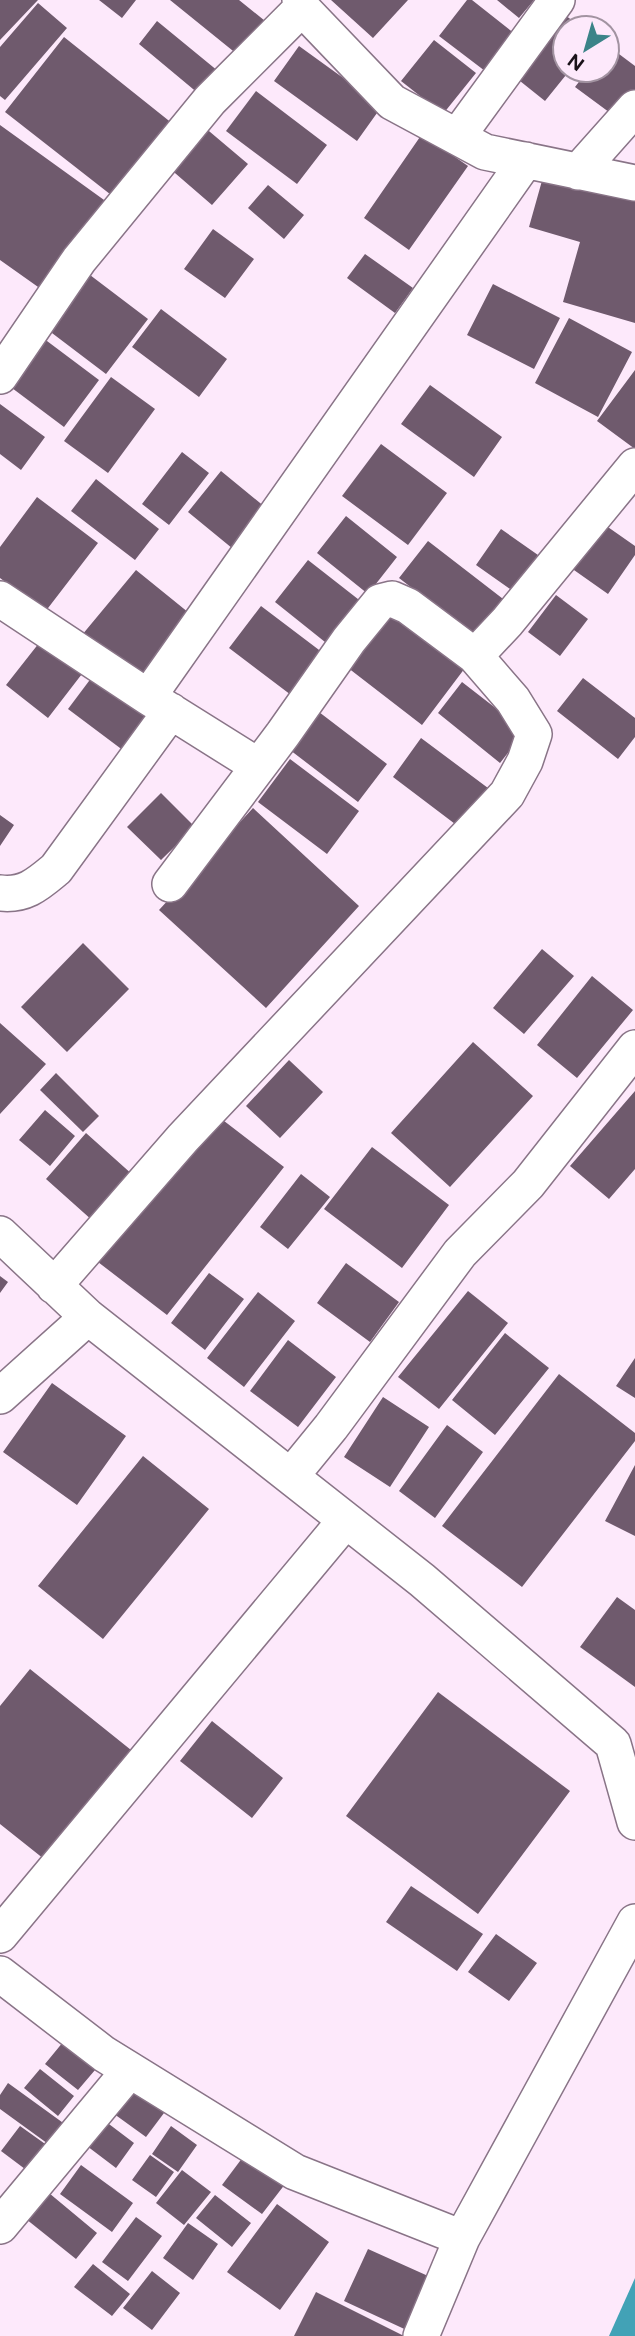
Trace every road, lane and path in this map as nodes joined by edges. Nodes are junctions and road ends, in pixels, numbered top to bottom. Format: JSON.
{"nodes":[{"id":1,"x":556,"y":0,"type":"edge"},
{"id":2,"x":301,"y":4,"type":"edge"},
{"id":3,"x":635,"y":108,"type":"edge"},
{"id":4,"x":457,"y":137,"type":"junction"},
{"id":5,"x":526,"y":160,"type":"junction"},
{"id":6,"x":578,"y":173,"type":"junction"},
{"id":7,"x":635,"y":183,"type":"edge"},
{"id":8,"x":10,"y":336,"type":"edge"},
{"id":9,"x":0,"y":376,"type":"edge"},
{"id":10,"x":635,"y":466,"type":"edge"},
{"id":11,"x":0,"y":599,"type":"edge"},
{"id":12,"x":475,"y":656,"type":"junction"},
{"id":13,"x":160,"y":704,"type":"junction"},
{"id":14,"x":258,"y":766,"type":"junction"},
{"id":15,"x":170,"y":884,"type":"dead end"},
{"id":16,"x":0,"y":893,"type":"edge"},
{"id":17,"x":635,"y":1048,"type":"edge"},
{"id":18,"x":0,"y":1234,"type":"edge"},
{"id":19,"x":54,"y":1286,"type":"junction"},
{"id":20,"x":88,"y":1317,"type":"junction"},
{"id":21,"x":0,"y":1396,"type":"edge"},
{"id":22,"x":291,"y":1476,"type":"junction"},
{"id":23,"x":345,"y":1521,"type":"junction"},
{"id":24,"x":635,"y":1822,"type":"edge"},
{"id":25,"x":635,"y":1922,"type":"edge"},
{"id":26,"x":0,"y":1935,"type":"edge"},
{"id":27,"x":0,"y":1974,"type":"edge"},
{"id":28,"x":130,"y":2070,"type":"junction"},
{"id":29,"x":0,"y":2225,"type":"edge"},
{"id":30,"x":462,"y":2238,"type":"junction"},
{"id":31,"x":421,"y":2336,"type":"edge"}],
"edges":[{"from":1,"to":4,"type":"street"},
{"from":2,"to":4,"type":"street"},
{"from":2,"to":8,"type":"street"},
{"from":3,"to":6,"type":"street"},
{"from":4,"to":5,"type":"street"},
{"from":5,"to":6,"type":"street"},
{"from":5,"to":13,"type":"street"},
{"from":6,"to":7,"type":"street"},
{"from":8,"to":9,"type":"street"},
{"from":10,"to":12,"type":"street"},
{"from":11,"to":13,"type":"street"},
{"from":12,"to":14,"type":"street"},
{"from":12,"to":19,"type":"street"},
{"from":13,"to":14,"type":"street"},
{"from":13,"to":16,"type":"street"},
{"from":14,"to":15,"type":"street"},
{"from":17,"to":22,"type":"street"},
{"from":18,"to":19,"type":"street"},
{"from":19,"to":20,"type":"street"},
{"from":20,"to":21,"type":"street"},
{"from":20,"to":22,"type":"street"},
{"from":22,"to":23,"type":"street"},
{"from":23,"to":24,"type":"street"},
{"from":23,"to":26,"type":"street"},
{"from":25,"to":30,"type":"street"},
{"from":27,"to":28,"type":"street"},
{"from":28,"to":29,"type":"street"},
{"from":28,"to":30,"type":"street"},
{"from":30,"to":31,"type":"street"}]}
